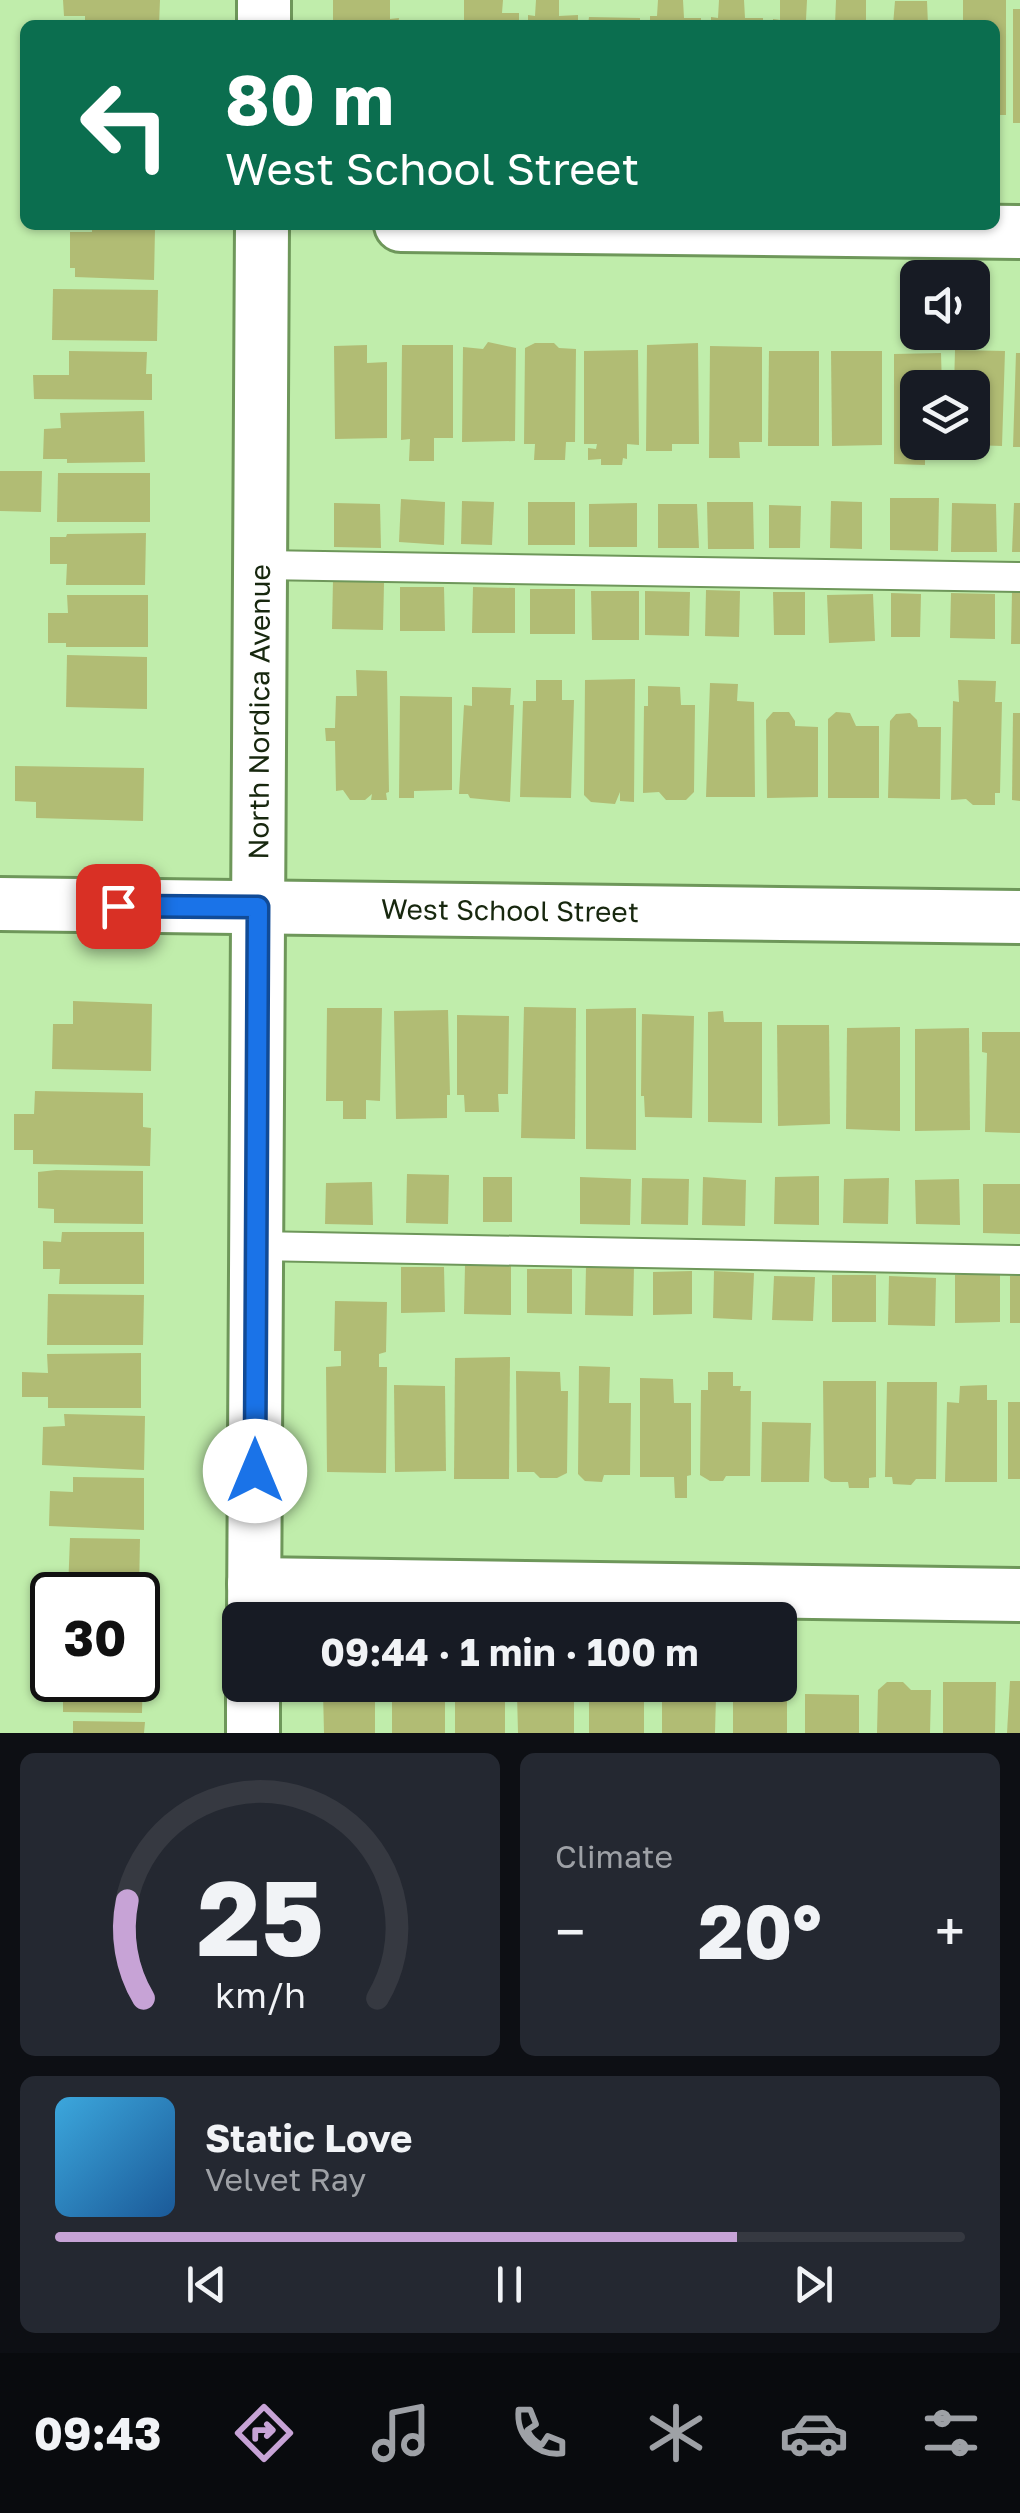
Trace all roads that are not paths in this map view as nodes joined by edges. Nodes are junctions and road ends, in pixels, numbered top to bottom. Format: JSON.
{"nodes":[{"id":1,"x":262,"y":230,"type":"edge"},
{"id":2,"x":843,"y":230,"type":"edge"},
{"id":3,"x":1020,"y":232,"type":"edge"},
{"id":4,"x":260,"y":565,"type":"junction"},
{"id":5,"x":1020,"y":577,"type":"edge"},
{"id":6,"x":0,"y":904,"type":"edge"},
{"id":7,"x":258,"y":907,"type":"junction"},
{"id":8,"x":1020,"y":918,"type":"edge"},
{"id":9,"x":256,"y":1246,"type":"junction"},
{"id":10,"x":1020,"y":1260,"type":"edge"},
{"id":11,"x":1020,"y":1595,"type":"edge"},
{"id":12,"x":254,"y":1602,"type":"edge"},
{"id":13,"x":253,"y":1702,"type":"edge"},
{"id":14,"x":253,"y":1733,"type":"edge"}],
"edges":[{"from":1,"to":4,"type":"street","name":"North Nordica Avenue"},
{"from":2,"to":3,"type":"street"},
{"from":4,"to":5,"type":"lane"},
{"from":4,"to":7,"type":"street","name":"North Nordica Avenue"},
{"from":6,"to":7,"type":"street","name":"West School Street"},
{"from":7,"to":8,"type":"street","name":"West School Street"},
{"from":7,"to":9,"type":"street","name":"North Nordica Avenue"},
{"from":9,"to":10,"type":"lane"},
{"from":9,"to":12,"type":"street","name":"North Nordica Avenue"},
{"from":11,"to":12,"type":"street"},
{"from":13,"to":14,"type":"street"}]}
